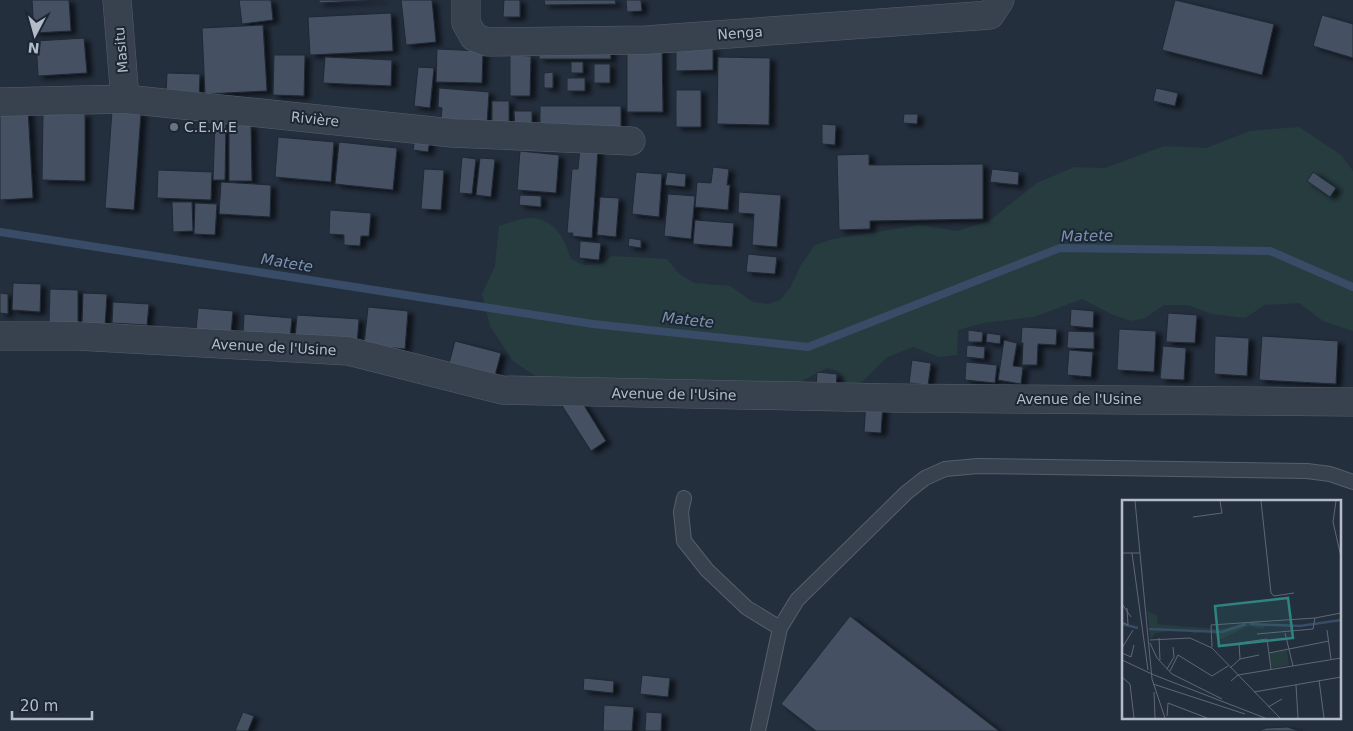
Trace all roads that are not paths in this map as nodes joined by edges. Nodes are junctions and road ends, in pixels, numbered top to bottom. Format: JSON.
{"nodes":[{"id":1,"x":117,"y":0,"type":"edge"},
{"id":2,"x":466,"y":0,"type":"edge"},
{"id":3,"x":1000,"y":0,"type":"edge"},
{"id":4,"x":125,"y":99,"type":"junction"},
{"id":5,"x":0,"y":102,"type":"edge"},
{"id":6,"x":631,"y":141,"type":"dead end"},
{"id":7,"x":0,"y":336,"type":"edge"},
{"id":8,"x":1353,"y":402,"type":"edge"},
{"id":9,"x":1353,"y":482,"type":"edge"},
{"id":10,"x":684,"y":498,"type":"dead end"},
{"id":11,"x":780,"y":628,"type":"junction"},
{"id":12,"x":758,"y":731,"type":"edge"}],
"edges":[{"from":1,"to":4,"type":"street","name":"Masitu"},
{"from":2,"to":3,"type":"street","name":"Nenga"},
{"from":4,"to":5,"type":"street","name":"Rivière"},
{"from":4,"to":6,"type":"street","name":"Rivière"},
{"from":7,"to":8,"type":"street","name":"Avenue de l'Usine"},
{"from":9,"to":11,"type":"lane"},
{"from":10,"to":11,"type":"lane"},
{"from":11,"to":12,"type":"lane"}]}
